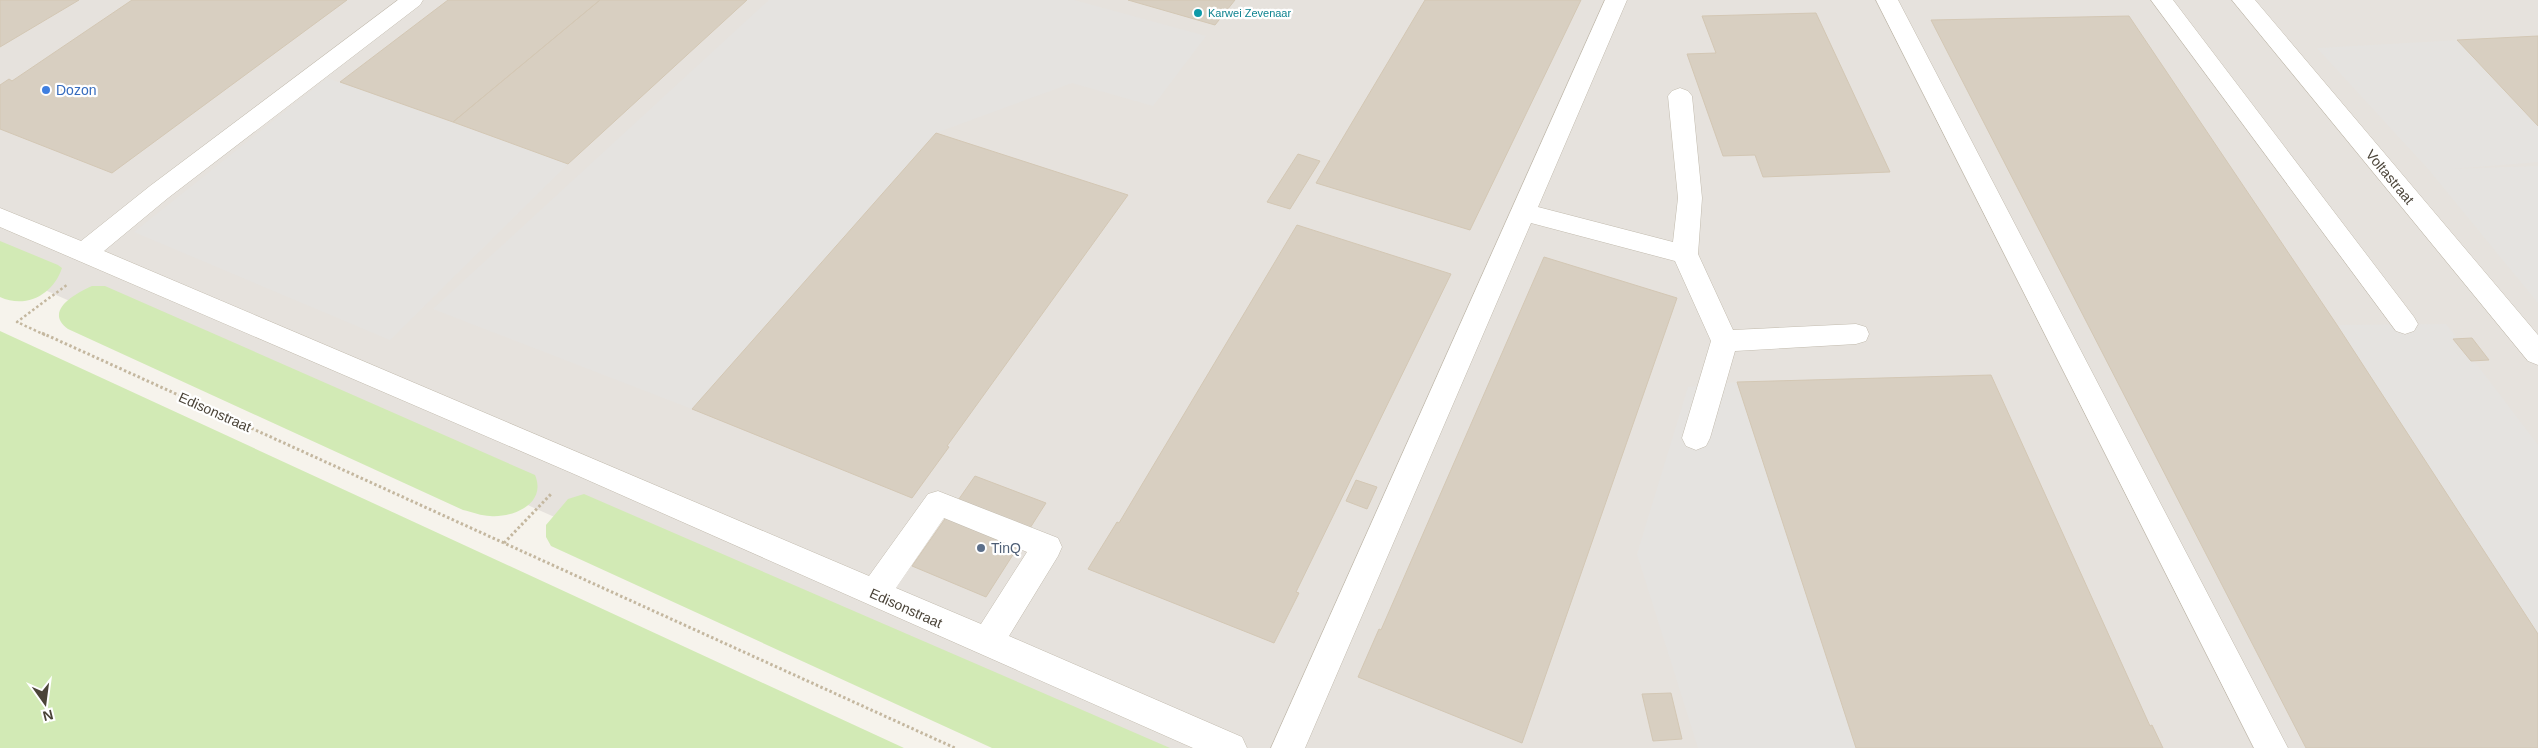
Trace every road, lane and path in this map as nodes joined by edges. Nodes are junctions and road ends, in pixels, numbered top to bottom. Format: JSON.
{"nodes":[{"id":1,"x":412,"y":0,"type":"edge"},
{"id":2,"x":1616,"y":0,"type":"edge"},
{"id":3,"x":1886,"y":0,"type":"edge"},
{"id":4,"x":2162,"y":0,"type":"edge"},
{"id":5,"x":2243,"y":0,"type":"edge"},
{"id":6,"x":1680,"y":96,"type":"dead end"},
{"id":7,"x":1523,"y":212,"type":"junction"},
{"id":8,"x":0,"y":217,"type":"edge"},
{"id":9,"x":84,"y":253,"type":"junction"},
{"id":10,"x":1685,"y":254,"type":"junction"},
{"id":11,"x":2405,"y":324,"type":"dead end"},
{"id":12,"x":1856,"y":334,"type":"dead end"},
{"id":13,"x":1724,"y":341,"type":"junction"},
{"id":14,"x":2538,"y":354,"type":"edge"},
{"id":15,"x":1696,"y":438,"type":"dead end"},
{"id":16,"x":584,"y":466,"type":"junction"},
{"id":17,"x":504,"y":543,"type":"junction"},
{"id":18,"x":874,"y":594,"type":"junction"},
{"id":19,"x":987,"y":643,"type":"junction"},
{"id":20,"x":955,"y":748,"type":"edge"},
{"id":21,"x":1230,"y":748,"type":"edge"},
{"id":22,"x":1288,"y":748,"type":"edge"},
{"id":23,"x":2271,"y":748,"type":"edge"}],
"edges":[{"from":1,"to":9,"type":"street"},
{"from":2,"to":7,"type":"street"},
{"from":3,"to":23,"type":"street"},
{"from":4,"to":11,"type":"street"},
{"from":5,"to":14,"type":"street","name":"Voltastraat"},
{"from":6,"to":10,"type":"street"},
{"from":7,"to":10,"type":"street"},
{"from":7,"to":22,"type":"street"},
{"from":8,"to":9,"type":"street","name":"Edisonstraat"},
{"from":9,"to":16,"type":"street","name":"Edisonstraat"},
{"from":9,"to":17,"type":"path","name":"Edisonstraat"},
{"from":10,"to":13,"type":"street"},
{"from":12,"to":13,"type":"street"},
{"from":13,"to":15,"type":"street"},
{"from":16,"to":17,"type":"path"},
{"from":16,"to":18,"type":"street","name":"Edisonstraat"},
{"from":17,"to":20,"type":"path","name":"Edisonstraat"},
{"from":18,"to":19,"type":"street","name":"Edisonstraat"},
{"from":18,"to":19,"type":"street"},
{"from":19,"to":21,"type":"street","name":"Edisonstraat"}]}
